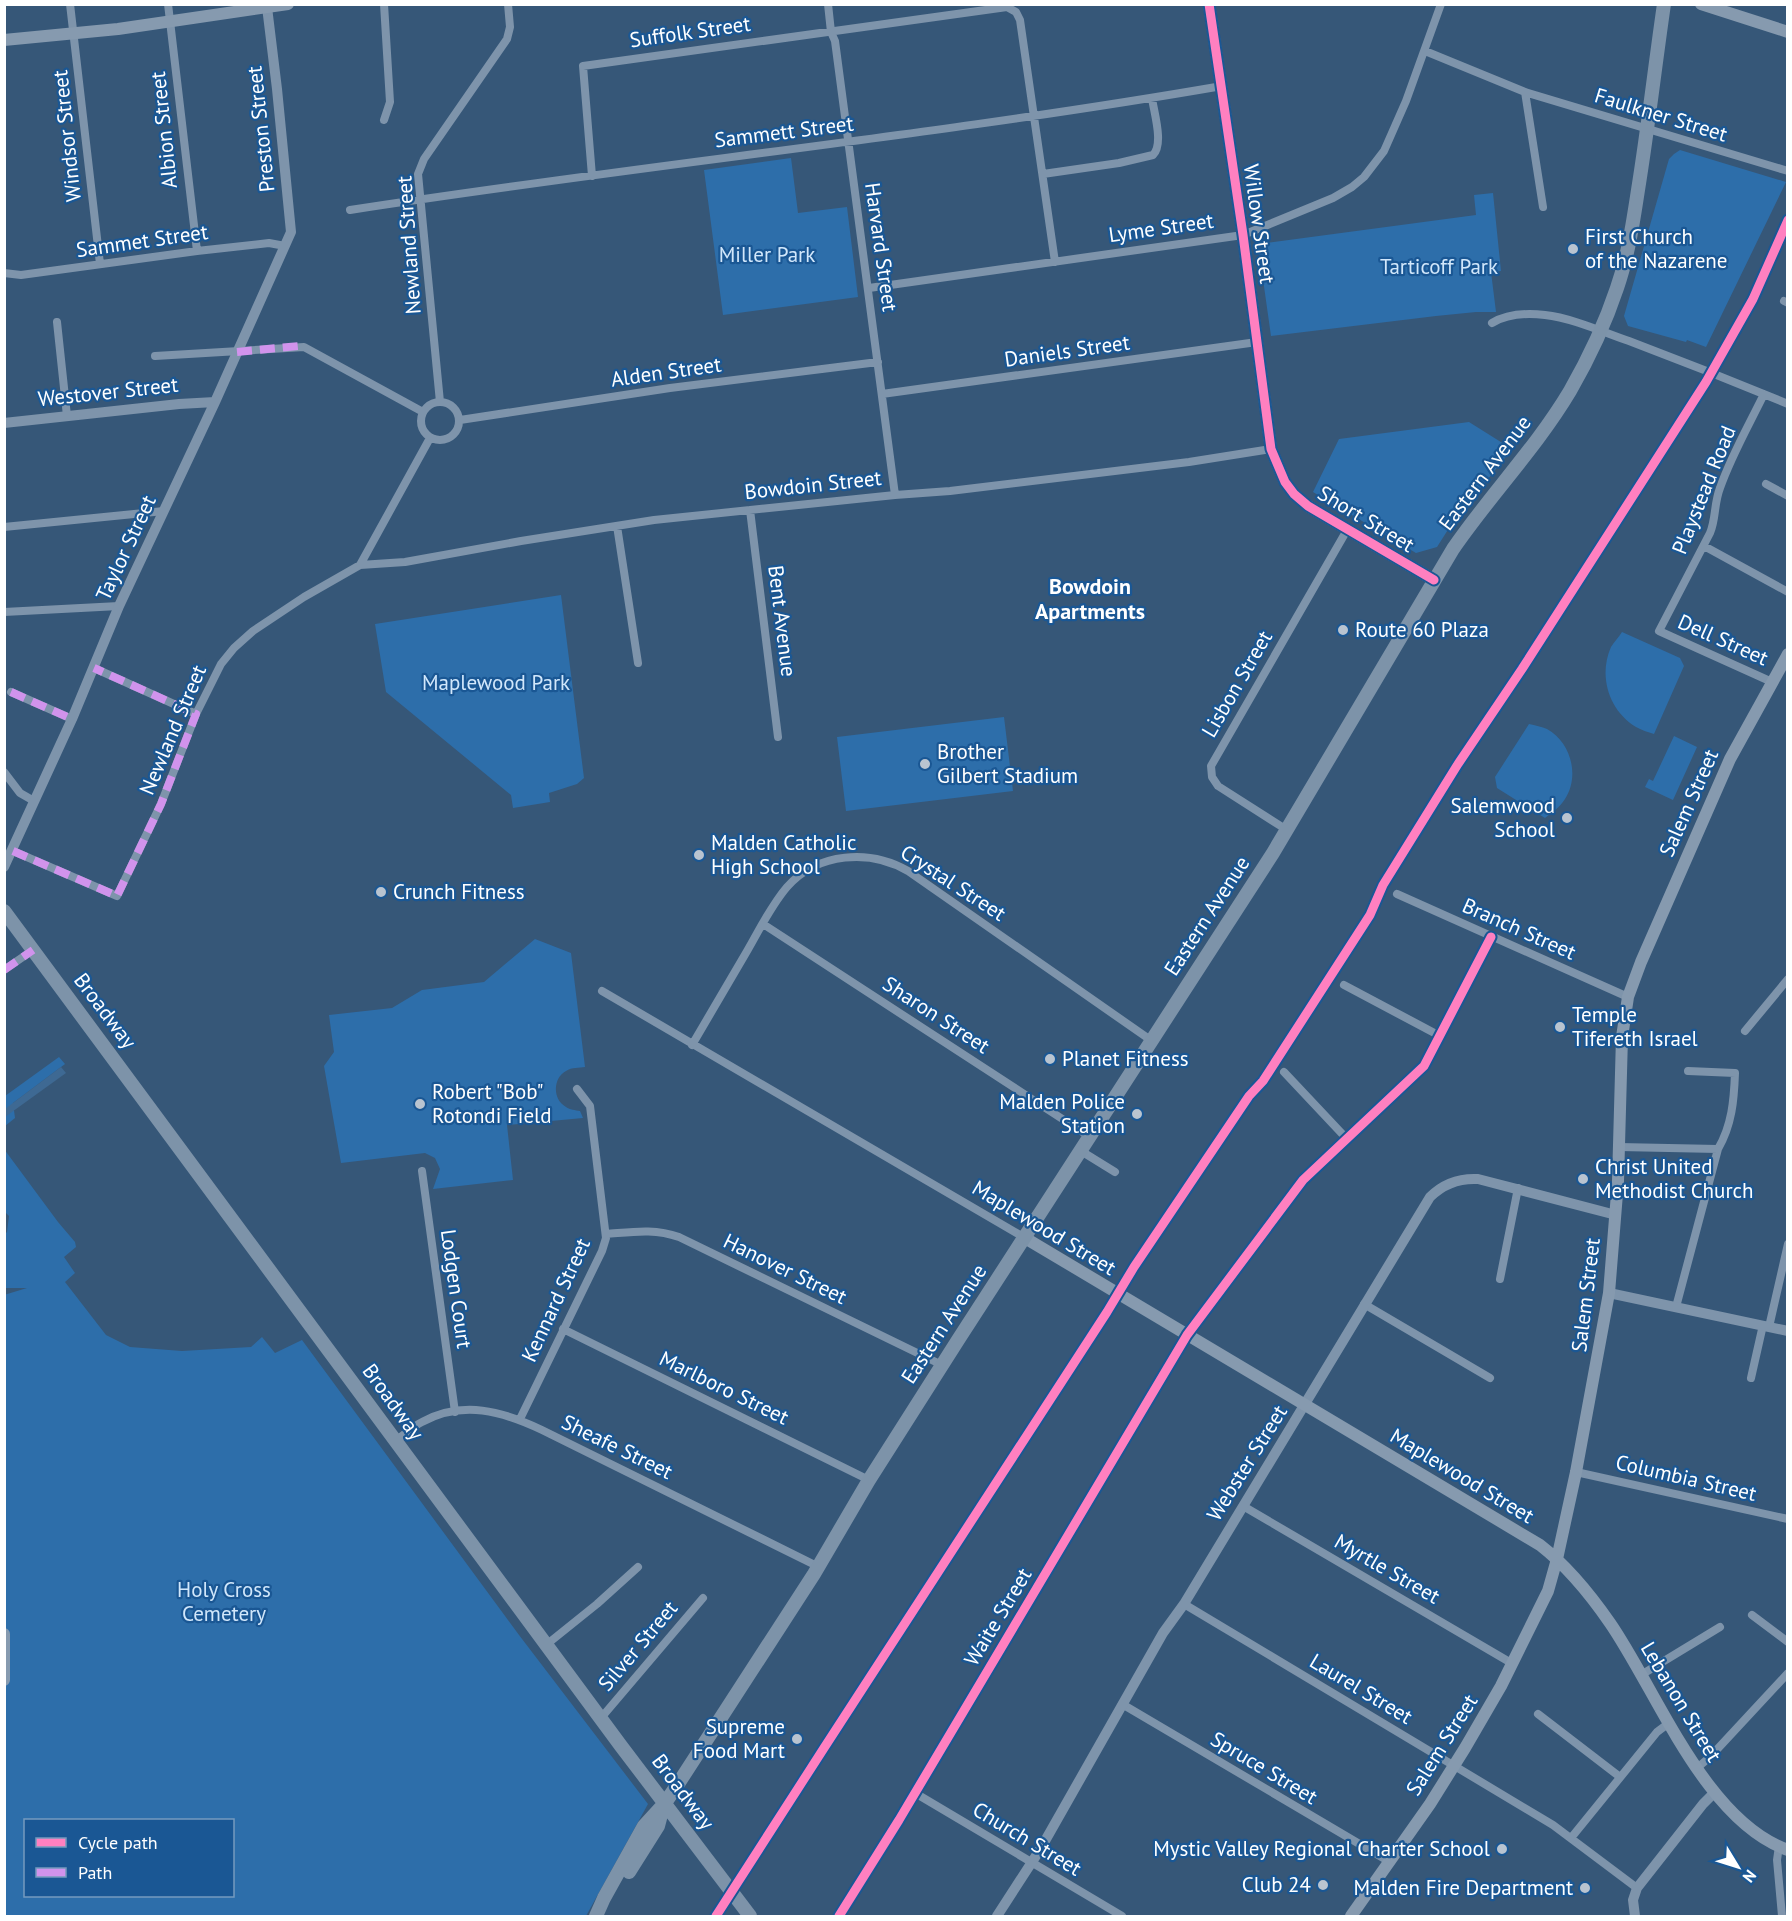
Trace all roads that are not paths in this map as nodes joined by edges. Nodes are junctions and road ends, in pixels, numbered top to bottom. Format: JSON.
{"nodes":[{"id":1,"x":70,"y":4,"type":"edge"},
{"id":2,"x":168,"y":4,"type":"edge"},
{"id":3,"x":288,"y":4,"type":"edge"},
{"id":4,"x":384,"y":4,"type":"edge"},
{"id":5,"x":508,"y":4,"type":"edge"},
{"id":6,"x":828,"y":4,"type":"edge"},
{"id":7,"x":1209,"y":4,"type":"edge"},
{"id":8,"x":1441,"y":4,"type":"edge"},
{"id":9,"x":1664,"y":4,"type":"edge"},
{"id":10,"x":1701,"y":4,"type":"edge"},
{"id":11,"x":267,"y":7,"type":"junction"},
{"id":12,"x":962,"y":9,"type":"edge"},
{"id":13,"x":170,"y":21,"type":"junction"},
{"id":14,"x":831,"y":32,"type":"junction"},
{"id":15,"x":1788,"y":32,"type":"edge"},
{"id":16,"x":74,"y":34,"type":"junction"},
{"id":17,"x":4,"y":40,"type":"edge"},
{"id":18,"x":1425,"y":51,"type":"junction"},
{"id":19,"x":1222,"y":86,"type":"junction"},
{"id":20,"x":1525,"y":92,"type":"junction"},
{"id":21,"x":1152,"y":98,"type":"junction"},
{"id":22,"x":1034,"y":115,"type":"junction"},
{"id":23,"x":384,"y":120,"type":"dead end"},
{"id":24,"x":1648,"y":130,"type":"junction"},
{"id":25,"x":849,"y":142,"type":"junction"},
{"id":26,"x":1788,"y":171,"type":"edge"},
{"id":27,"x":1042,"y":174,"type":"junction"},
{"id":28,"x":592,"y":176,"type":"junction"},
{"id":29,"x":420,"y":200,"type":"junction"},
{"id":30,"x":1543,"y":207,"type":"dead end"},
{"id":31,"x":350,"y":210,"type":"dead end"},
{"id":32,"x":1243,"y":235,"type":"junction"},
{"id":33,"x":285,"y":246,"type":"junction"},
{"id":34,"x":197,"y":251,"type":"junction"},
{"id":35,"x":1055,"y":262,"type":"junction"},
{"id":36,"x":100,"y":264,"type":"junction"},
{"id":37,"x":4,"y":273,"type":"edge"},
{"id":38,"x":868,"y":288,"type":"junction"},
{"id":39,"x":57,"y":322,"type":"dead end"},
{"id":40,"x":1492,"y":323,"type":"dead end"},
{"id":41,"x":1601,"y":331,"type":"junction"},
{"id":42,"x":1257,"y":342,"type":"junction"},
{"id":43,"x":237,"y":352,"type":"junction"},
{"id":44,"x":155,"y":356,"type":"dead end"},
{"id":45,"x":878,"y":362,"type":"junction"},
{"id":46,"x":882,"y":394,"type":"junction"},
{"id":47,"x":1764,"y":394,"type":"junction"},
{"id":48,"x":215,"y":402,"type":"junction"},
{"id":49,"x":440,"y":402,"type":"junction"},
{"id":50,"x":1788,"y":404,"type":"edge"},
{"id":51,"x":423,"y":412,"type":"junction"},
{"id":52,"x":67,"y":416,"type":"junction"},
{"id":53,"x":460,"y":420,"type":"junction"},
{"id":54,"x":4,"y":423,"type":"edge"},
{"id":55,"x":430,"y":438,"type":"junction"},
{"id":56,"x":1271,"y":449,"type":"junction"},
{"id":57,"x":1766,"y":484,"type":"dead end"},
{"id":58,"x":895,"y":495,"type":"junction"},
{"id":59,"x":1788,"y":496,"type":"edge"},
{"id":60,"x":750,"y":510,"type":"junction"},
{"id":61,"x":164,"y":511,"type":"junction"},
{"id":62,"x":617,"y":526,"type":"junction"},
{"id":63,"x":4,"y":527,"type":"edge"},
{"id":64,"x":1347,"y":530,"type":"junction"},
{"id":65,"x":1704,"y":546,"type":"junction"},
{"id":66,"x":360,"y":565,"type":"junction"},
{"id":67,"x":1434,"y":580,"type":"junction"},
{"id":68,"x":1788,"y":592,"type":"edge"},
{"id":69,"x":119,"y":606,"type":"junction"},
{"id":70,"x":4,"y":612,"type":"edge"},
{"id":71,"x":1659,"y":631,"type":"joint"},
{"id":72,"x":1788,"y":654,"type":"edge"},
{"id":73,"x":638,"y":663,"type":"dead end"},
{"id":74,"x":94,"y":668,"type":"junction"},
{"id":75,"x":1772,"y":682,"type":"junction"},
{"id":76,"x":11,"y":692,"type":"dead end"},
{"id":77,"x":196,"y":714,"type":"junction"},
{"id":78,"x":72,"y":719,"type":"junction"},
{"id":79,"x":778,"y":737,"type":"dead end"},
{"id":80,"x":4,"y":772,"type":"edge"},
{"id":81,"x":34,"y":801,"type":"junction"},
{"id":82,"x":1287,"y":830,"type":"junction"},
{"id":83,"x":13,"y":851,"type":"junction"},
{"id":84,"x":4,"y":867,"type":"edge"},
{"id":85,"x":1396,"y":894,"type":"dead end"},
{"id":86,"x":4,"y":911,"type":"edge"},
{"id":87,"x":763,"y":924,"type":"junction"},
{"id":88,"x":1491,"y":937,"type":"junction"},
{"id":89,"x":33,"y":950,"type":"junction"},
{"id":90,"x":4,"y":970,"type":"edge"},
{"id":91,"x":1788,"y":979,"type":"edge"},
{"id":92,"x":1344,"y":985,"type":"dead end"},
{"id":93,"x":602,"y":991,"type":"dead end"},
{"id":94,"x":1628,"y":997,"type":"junction"},
{"id":95,"x":1744,"y":1031,"type":"dead end"},
{"id":96,"x":1440,"y":1036,"type":"junction"},
{"id":97,"x":1152,"y":1041,"type":"junction"},
{"id":98,"x":692,"y":1045,"type":"junction"},
{"id":99,"x":1689,"y":1071,"type":"dead end"},
{"id":100,"x":1284,"y":1072,"type":"dead end"},
{"id":101,"x":577,"y":1089,"type":"dead end"},
{"id":102,"x":1090,"y":1137,"type":"junction"},
{"id":103,"x":1347,"y":1139,"type":"junction"},
{"id":104,"x":1619,"y":1147,"type":"junction"},
{"id":105,"x":1718,"y":1149,"type":"junction"},
{"id":106,"x":1081,"y":1150,"type":"junction"},
{"id":107,"x":422,"y":1171,"type":"dead end"},
{"id":108,"x":1115,"y":1172,"type":"dead end"},
{"id":109,"x":1518,"y":1188,"type":"junction"},
{"id":110,"x":1616,"y":1215,"type":"junction"},
{"id":111,"x":606,"y":1234,"type":"junction"},
{"id":112,"x":1025,"y":1238,"type":"junction"},
{"id":113,"x":1788,"y":1244,"type":"edge"},
{"id":114,"x":1500,"y":1279,"type":"dead end"},
{"id":115,"x":1609,"y":1293,"type":"junction"},
{"id":116,"x":1364,"y":1304,"type":"junction"},
{"id":117,"x":1676,"y":1307,"type":"junction"},
{"id":118,"x":1766,"y":1326,"type":"junction"},
{"id":119,"x":563,"y":1329,"type":"junction"},
{"id":120,"x":1788,"y":1331,"type":"edge"},
{"id":121,"x":1187,"y":1335,"type":"junction"},
{"id":122,"x":942,"y":1365,"type":"junction"},
{"id":123,"x":1490,"y":1378,"type":"dead end"},
{"id":124,"x":1751,"y":1378,"type":"dead end"},
{"id":125,"x":1305,"y":1406,"type":"junction"},
{"id":126,"x":455,"y":1412,"type":"junction"},
{"id":127,"x":520,"y":1419,"type":"junction"},
{"id":128,"x":395,"y":1441,"type":"junction"},
{"id":129,"x":1576,"y":1472,"type":"junction"},
{"id":130,"x":869,"y":1480,"type":"junction"},
{"id":131,"x":1243,"y":1506,"type":"junction"},
{"id":132,"x":1788,"y":1519,"type":"edge"},
{"id":133,"x":1557,"y":1559,"type":"junction"},
{"id":134,"x":638,"y":1567,"type":"dead end"},
{"id":135,"x":819,"y":1567,"type":"junction"},
{"id":136,"x":703,"y":1598,"type":"dead end"},
{"id":137,"x":1184,"y":1604,"type":"junction"},
{"id":138,"x":1752,"y":1615,"type":"dead end"},
{"id":139,"x":1720,"y":1627,"type":"dead end"},
{"id":140,"x":4,"y":1635,"type":"edge"},
{"id":141,"x":1788,"y":1642,"type":"edge"},
{"id":142,"x":546,"y":1645,"type":"junction"},
{"id":143,"x":1513,"y":1664,"type":"junction"},
{"id":144,"x":1788,"y":1673,"type":"edge"},
{"id":145,"x":1641,"y":1675,"type":"junction"},
{"id":146,"x":4,"y":1680,"type":"edge"},
{"id":147,"x":1122,"y":1704,"type":"junction"},
{"id":148,"x":1538,"y":1714,"type":"dead end"},
{"id":149,"x":601,"y":1718,"type":"junction"},
{"id":150,"x":1670,"y":1724,"type":"junction"},
{"id":151,"x":1454,"y":1765,"type":"junction"},
{"id":152,"x":1697,"y":1768,"type":"junction"},
{"id":153,"x":1620,"y":1778,"type":"junction"},
{"id":154,"x":1715,"y":1792,"type":"junction"},
{"id":155,"x":915,"y":1793,"type":"junction"},
{"id":156,"x":665,"y":1803,"type":"junction"},
{"id":157,"x":1571,"y":1839,"type":"junction"},
{"id":158,"x":1783,"y":1848,"type":"edge"},
{"id":159,"x":1390,"y":1862,"type":"junction"},
{"id":160,"x":1031,"y":1863,"type":"junction"},
{"id":161,"x":1637,"y":1888,"type":"junction"},
{"id":162,"x":598,"y":1917,"type":"edge"},
{"id":163,"x":750,"y":1917,"type":"edge"},
{"id":164,"x":839,"y":1917,"type":"edge"},
{"id":165,"x":997,"y":1917,"type":"edge"},
{"id":166,"x":1122,"y":1917,"type":"edge"},
{"id":167,"x":1351,"y":1917,"type":"edge"},
{"id":168,"x":1635,"y":1917,"type":"edge"},
{"id":169,"x":1782,"y":1917,"type":"edge"}],
"edges":[{"from":1,"to":16,"type":"street","name":"Windsor Street"},
{"from":2,"to":13,"type":"street","name":"Albion Street"},
{"from":3,"to":11,"type":"main road"},
{"from":4,"to":23,"type":"street"},
{"from":5,"to":29,"type":"street","name":"Newland Street"},
{"from":6,"to":14,"type":"street","name":"Harvard Street"},
{"from":7,"to":19,"type":"main road","name":"Willow Street"},
{"from":8,"to":18,"type":"street","name":"Lyme Street"},
{"from":9,"to":24,"type":"main road","name":"Eastern Avenue"},
{"from":10,"to":15,"type":"main road"},
{"from":11,"to":13,"type":"main road"},
{"from":11,"to":33,"type":"street","name":"Preston Street"},
{"from":12,"to":14,"type":"street","name":"Suffolk Street"},
{"from":12,"to":22,"type":"street","name":"Suffolk Street"},
{"from":13,"to":16,"type":"main road"},
{"from":13,"to":34,"type":"street","name":"Albion Street"},
{"from":14,"to":25,"type":"street","name":"Harvard Street"},
{"from":14,"to":28,"type":"street","name":"Suffolk Street"},
{"from":16,"to":17,"type":"main road"},
{"from":16,"to":36,"type":"street","name":"Windsor Street"},
{"from":18,"to":20,"type":"street","name":"Faulkner Street"},
{"from":18,"to":32,"type":"street","name":"Lyme Street"},
{"from":19,"to":21,"type":"street","name":"Sammett Street"},
{"from":19,"to":32,"type":"main road","name":"Willow Street"},
{"from":20,"to":24,"type":"street","name":"Faulkner Street"},
{"from":20,"to":30,"type":"street"},
{"from":21,"to":22,"type":"street","name":"Sammett Street"},
{"from":21,"to":27,"type":"street"},
{"from":22,"to":25,"type":"street","name":"Sammett Street"},
{"from":22,"to":27,"type":"street","name":"Suffolk Street"},
{"from":24,"to":26,"type":"street","name":"Faulkner Street"},
{"from":24,"to":41,"type":"main road","name":"Eastern Avenue"},
{"from":25,"to":28,"type":"street","name":"Sammett Street"},
{"from":25,"to":38,"type":"street","name":"Harvard Street"},
{"from":27,"to":35,"type":"street","name":"Suffolk Street"},
{"from":28,"to":29,"type":"street","name":"Sammett Street"},
{"from":29,"to":31,"type":"street","name":"Sammett Street"},
{"from":29,"to":49,"type":"street","name":"Newland Street"},
{"from":32,"to":35,"type":"street","name":"Lyme Street"},
{"from":32,"to":42,"type":"main road","name":"Willow Street"},
{"from":33,"to":34,"type":"street","name":"Sammet Street"},
{"from":33,"to":43,"type":"street","name":"Taylor Street"},
{"from":34,"to":36,"type":"street","name":"Sammet Street"},
{"from":35,"to":38,"type":"street","name":"Lyme Street"},
{"from":36,"to":37,"type":"street","name":"Sammet Street"},
{"from":38,"to":45,"type":"street","name":"Harvard Street"},
{"from":39,"to":52,"type":"street"},
{"from":40,"to":41,"type":"street"},
{"from":41,"to":47,"type":"street"},
{"from":41,"to":67,"type":"main road","name":"Eastern Avenue"},
{"from":42,"to":46,"type":"street","name":"Daniels Street"},
{"from":42,"to":56,"type":"main road","name":"Willow Street"},
{"from":43,"to":44,"type":"street"},
{"from":43,"to":48,"type":"street","name":"Taylor Street"},
{"from":43,"to":51,"type":"street"},
{"from":45,"to":46,"type":"street","name":"Harvard Street"},
{"from":45,"to":53,"type":"street","name":"Alden Street"},
{"from":46,"to":58,"type":"street","name":"Harvard Street"},
{"from":47,"to":50,"type":"street"},
{"from":47,"to":65,"type":"street","name":"Playstead Road"},
{"from":48,"to":52,"type":"street","name":"Westover Street"},
{"from":48,"to":61,"type":"street","name":"Taylor Street"},
{"from":49,"to":51,"type":"street"},
{"from":49,"to":53,"type":"street"},
{"from":51,"to":55,"type":"street"},
{"from":52,"to":54,"type":"street","name":"Westover Street"},
{"from":53,"to":55,"type":"street"},
{"from":55,"to":66,"type":"street"},
{"from":56,"to":58,"type":"street","name":"Bowdoin Street"},
{"from":56,"to":64,"type":"main road","name":"Short Street"},
{"from":57,"to":59,"type":"street"},
{"from":58,"to":60,"type":"street","name":"Bowdoin Street"},
{"from":60,"to":62,"type":"street","name":"Bowdoin Street"},
{"from":60,"to":79,"type":"street","name":"Bent Avenue"},
{"from":61,"to":63,"type":"street"},
{"from":61,"to":69,"type":"street","name":"Taylor Street"},
{"from":62,"to":66,"type":"street","name":"Bowdoin Street"},
{"from":62,"to":73,"type":"street"},
{"from":64,"to":67,"type":"main road","name":"Short Street"},
{"from":64,"to":82,"type":"street","name":"Lisbon Street"},
{"from":65,"to":68,"type":"street"},
{"from":65,"to":71,"type":"street","name":"Playstead Road"},
{"from":66,"to":77,"type":"street","name":"Newland Street"},
{"from":67,"to":82,"type":"main road","name":"Eastern Avenue"},
{"from":69,"to":70,"type":"street"},
{"from":69,"to":74,"type":"street","name":"Taylor Street"},
{"from":71,"to":75,"type":"street","name":"Dell Street"},
{"from":72,"to":75,"type":"main road","name":"Salem Street"},
{"from":74,"to":77,"type":"street"},
{"from":74,"to":78,"type":"street","name":"Taylor Street"},
{"from":75,"to":94,"type":"main road","name":"Salem Street"},
{"from":76,"to":78,"type":"street"},
{"from":77,"to":83,"type":"street","name":"Newland Street"},
{"from":78,"to":81,"type":"street","name":"Taylor Street"},
{"from":80,"to":81,"type":"street"},
{"from":81,"to":83,"type":"street","name":"Taylor Street"},
{"from":82,"to":97,"type":"main road","name":"Eastern Avenue"},
{"from":83,"to":84,"type":"street","name":"Taylor Street"},
{"from":85,"to":88,"type":"street","name":"Branch Street"},
{"from":86,"to":89,"type":"main road","name":"Broadway"},
{"from":87,"to":97,"type":"street","name":"Crystal Street"},
{"from":87,"to":98,"type":"street","name":"Crystal Street"},
{"from":87,"to":102,"type":"street","name":"Sharon Street"},
{"from":88,"to":94,"type":"street","name":"Branch Street"},
{"from":88,"to":96,"type":"street","name":"Waite Street"},
{"from":89,"to":90,"type":"street"},
{"from":89,"to":128,"type":"main road","name":"Broadway"},
{"from":91,"to":95,"type":"street"},
{"from":92,"to":96,"type":"street"},
{"from":93,"to":98,"type":"street","name":"Maplewood Street"},
{"from":94,"to":104,"type":"main road","name":"Salem Street"},
{"from":96,"to":103,"type":"street","name":"Waite Street"},
{"from":97,"to":102,"type":"main road","name":"Eastern Avenue"},
{"from":98,"to":112,"type":"street","name":"Maplewood Street"},
{"from":99,"to":105,"type":"street"},
{"from":100,"to":103,"type":"street"},
{"from":101,"to":111,"type":"street","name":"Kennard Street"},
{"from":102,"to":106,"type":"main road","name":"Eastern Avenue"},
{"from":103,"to":121,"type":"street","name":"Waite Street"},
{"from":104,"to":105,"type":"street"},
{"from":104,"to":110,"type":"main road","name":"Salem Street"},
{"from":105,"to":117,"type":"street"},
{"from":106,"to":108,"type":"street"},
{"from":106,"to":112,"type":"main road","name":"Eastern Avenue"},
{"from":107,"to":126,"type":"street","name":"Lodgen Court"},
{"from":109,"to":110,"type":"street","name":"Webster Street"},
{"from":109,"to":114,"type":"street"},
{"from":109,"to":116,"type":"street","name":"Webster Street"},
{"from":110,"to":115,"type":"main road","name":"Salem Street"},
{"from":111,"to":119,"type":"street","name":"Kennard Street"},
{"from":111,"to":122,"type":"street","name":"Hanover Street"},
{"from":112,"to":121,"type":"main road","name":"Maplewood Street"},
{"from":112,"to":122,"type":"main road","name":"Eastern Avenue"},
{"from":113,"to":118,"type":"street"},
{"from":115,"to":117,"type":"street"},
{"from":115,"to":129,"type":"main road","name":"Salem Street"},
{"from":116,"to":123,"type":"street"},
{"from":116,"to":125,"type":"street","name":"Webster Street"},
{"from":117,"to":118,"type":"street"},
{"from":118,"to":120,"type":"street"},
{"from":118,"to":124,"type":"street"},
{"from":119,"to":127,"type":"street","name":"Kennard Street"},
{"from":119,"to":130,"type":"street","name":"Marlboro Street"},
{"from":121,"to":125,"type":"main road","name":"Maplewood Street"},
{"from":121,"to":155,"type":"street","name":"Waite Street"},
{"from":122,"to":130,"type":"main road","name":"Eastern Avenue"},
{"from":125,"to":131,"type":"street","name":"Webster Street"},
{"from":125,"to":133,"type":"main road","name":"Maplewood Street"},
{"from":126,"to":127,"type":"street","name":"Sheafe Street"},
{"from":126,"to":128,"type":"street","name":"Sheafe Street"},
{"from":127,"to":135,"type":"street","name":"Sheafe Street"},
{"from":128,"to":142,"type":"main road","name":"Broadway"},
{"from":129,"to":132,"type":"street","name":"Columbia Street"},
{"from":129,"to":133,"type":"main road","name":"Salem Street"},
{"from":130,"to":135,"type":"main road","name":"Eastern Avenue"},
{"from":131,"to":137,"type":"street","name":"Webster Street"},
{"from":131,"to":143,"type":"street","name":"Myrtle Street"},
{"from":133,"to":143,"type":"main road","name":"Salem Street"},
{"from":133,"to":145,"type":"main road","name":"Lebanon Street"},
{"from":134,"to":142,"type":"street"},
{"from":135,"to":156,"type":"main road","name":"Eastern Avenue"},
{"from":136,"to":149,"type":"street","name":"Silver Street"},
{"from":137,"to":147,"type":"street","name":"Webster Street"},
{"from":137,"to":151,"type":"street","name":"Laurel Street"},
{"from":138,"to":141,"type":"street"},
{"from":139,"to":145,"type":"street"},
{"from":140,"to":146,"type":"main road"},
{"from":142,"to":149,"type":"main road","name":"Broadway"},
{"from":143,"to":151,"type":"main road","name":"Salem Street"},
{"from":144,"to":152,"type":"street"},
{"from":145,"to":150,"type":"main road","name":"Lebanon Street"},
{"from":147,"to":159,"type":"street","name":"Spruce Street"},
{"from":147,"to":160,"type":"street","name":"Webster Street"},
{"from":148,"to":153,"type":"street"},
{"from":149,"to":156,"type":"main road","name":"Broadway"},
{"from":150,"to":152,"type":"main road","name":"Lebanon Street"},
{"from":150,"to":153,"type":"street"},
{"from":151,"to":157,"type":"street","name":"Laurel Street"},
{"from":151,"to":159,"type":"main road","name":"Salem Street"},
{"from":152,"to":154,"type":"main road","name":"Lebanon Street"},
{"from":153,"to":157,"type":"street"},
{"from":154,"to":158,"type":"main road","name":"Lebanon Street"},
{"from":154,"to":161,"type":"street"},
{"from":155,"to":160,"type":"street","name":"Church Street"},
{"from":155,"to":164,"type":"street","name":"Waite Street"},
{"from":156,"to":162,"type":"main road","name":"Eastern Avenue"},
{"from":156,"to":163,"type":"main road","name":"Broadway"},
{"from":157,"to":161,"type":"street","name":"Laurel Street"},
{"from":158,"to":169,"type":"street"},
{"from":159,"to":167,"type":"main road","name":"Salem Street"},
{"from":160,"to":165,"type":"street","name":"Webster Street"},
{"from":160,"to":166,"type":"street","name":"Church Street"},
{"from":161,"to":168,"type":"street"}]}
